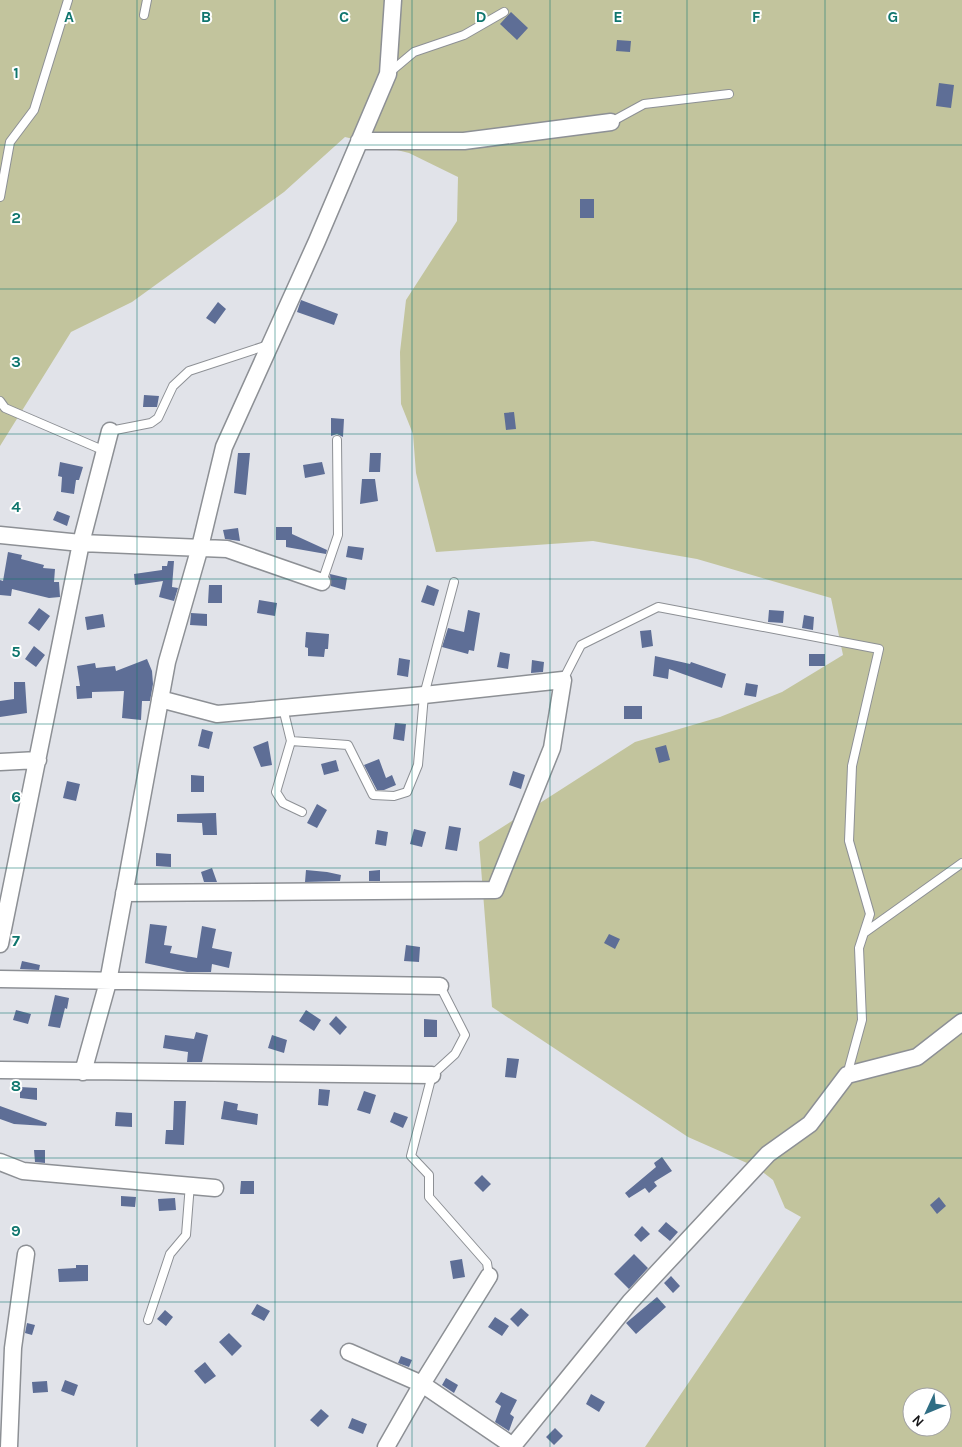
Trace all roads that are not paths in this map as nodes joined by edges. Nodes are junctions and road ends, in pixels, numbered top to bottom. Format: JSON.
{"nodes":[{"id":1,"x":68,"y":0,"type":"edge"},
{"id":2,"x":146,"y":0,"type":"edge"},
{"id":3,"x":393,"y":0,"type":"edge"},
{"id":4,"x":504,"y":12,"type":"dead end"},
{"id":5,"x":144,"y":15,"type":"dead end"},
{"id":6,"x":388,"y":74,"type":"junction"},
{"id":7,"x":729,"y":94,"type":"dead end"},
{"id":8,"x":612,"y":122,"type":"joint"},
{"id":9,"x":359,"y":141,"type":"junction"},
{"id":10,"x":0,"y":197,"type":"edge"},
{"id":11,"x":270,"y":345,"type":"junction"},
{"id":12,"x":0,"y":401,"type":"edge"},
{"id":13,"x":110,"y":431,"type":"joint"},
{"id":14,"x":337,"y":440,"type":"dead end"},
{"id":15,"x":105,"y":451,"type":"junction"},
{"id":16,"x":0,"y":535,"type":"edge"},
{"id":17,"x":82,"y":543,"type":"junction"},
{"id":18,"x":200,"y":547,"type":"junction"},
{"id":19,"x":322,"y":582,"type":"joint"},
{"id":20,"x":454,"y":582,"type":"dead end"},
{"id":21,"x":563,"y":680,"type":"junction"},
{"id":22,"x":424,"y":695,"type":"junction"},
{"id":23,"x":160,"y":699,"type":"junction"},
{"id":24,"x":283,"y":708,"type":"junction"},
{"id":25,"x":291,"y":741,"type":"junction"},
{"id":26,"x":38,"y":760,"type":"junction"},
{"id":27,"x":0,"y":762,"type":"edge"},
{"id":28,"x":302,"y":812,"type":"dead end"},
{"id":29,"x":962,"y":862,"type":"edge"},
{"id":30,"x":124,"y":893,"type":"junction"},
{"id":31,"x":864,"y":933,"type":"junction"},
{"id":32,"x":0,"y":944,"type":"edge"},
{"id":33,"x":0,"y":979,"type":"edge"},
{"id":34,"x":108,"y":982,"type":"junction"},
{"id":35,"x":440,"y":986,"type":"joint"},
{"id":36,"x":962,"y":1022,"type":"edge"},
{"id":37,"x":0,"y":1070,"type":"edge"},
{"id":38,"x":83,"y":1072,"type":"junction"},
{"id":39,"x":432,"y":1075,"type":"junction"},
{"id":40,"x":847,"y":1075,"type":"junction"},
{"id":41,"x":0,"y":1162,"type":"edge"},
{"id":42,"x":190,"y":1184,"type":"junction"},
{"id":43,"x":215,"y":1188,"type":"dead end"},
{"id":44,"x":26,"y":1254,"type":"dead end"},
{"id":45,"x":489,"y":1276,"type":"joint"},
{"id":46,"x":148,"y":1320,"type":"dead end"},
{"id":47,"x":6,"y":1346,"type":"edge"},
{"id":48,"x":349,"y":1352,"type":"dead end"},
{"id":49,"x":422,"y":1384,"type":"junction"},
{"id":50,"x":512,"y":1446,"type":"edge"},
{"id":51,"x":9,"y":1447,"type":"edge"},
{"id":52,"x":386,"y":1447,"type":"edge"}],
"edges":[{"from":1,"to":10,"type":"lane"},
{"from":2,"to":5,"type":"lane"},
{"from":3,"to":6,"type":"street"},
{"from":4,"to":6,"type":"lane"},
{"from":6,"to":9,"type":"street"},
{"from":7,"to":8,"type":"lane"},
{"from":8,"to":9,"type":"street"},
{"from":9,"to":11,"type":"street"},
{"from":11,"to":13,"type":"lane"},
{"from":11,"to":18,"type":"street"},
{"from":12,"to":15,"type":"lane"},
{"from":13,"to":15,"type":"street"},
{"from":14,"to":19,"type":"lane"},
{"from":15,"to":17,"type":"street"},
{"from":16,"to":17,"type":"street"},
{"from":17,"to":18,"type":"street"},
{"from":17,"to":26,"type":"street"},
{"from":18,"to":19,"type":"street"},
{"from":18,"to":23,"type":"street"},
{"from":20,"to":22,"type":"lane"},
{"from":21,"to":22,"type":"street"},
{"from":21,"to":30,"type":"street"},
{"from":21,"to":31,"type":"lane"},
{"from":22,"to":24,"type":"street"},
{"from":22,"to":25,"type":"lane"},
{"from":23,"to":24,"type":"street"},
{"from":23,"to":30,"type":"street"},
{"from":24,"to":25,"type":"lane"},
{"from":25,"to":28,"type":"lane"},
{"from":26,"to":27,"type":"street"},
{"from":26,"to":32,"type":"street"},
{"from":29,"to":31,"type":"lane"},
{"from":30,"to":34,"type":"street"},
{"from":31,"to":40,"type":"lane"},
{"from":33,"to":34,"type":"street"},
{"from":34,"to":35,"type":"street"},
{"from":34,"to":38,"type":"street"},
{"from":35,"to":39,"type":"lane"},
{"from":36,"to":40,"type":"street"},
{"from":37,"to":38,"type":"street"},
{"from":38,"to":39,"type":"street"},
{"from":39,"to":45,"type":"lane"},
{"from":40,"to":50,"type":"street"},
{"from":41,"to":42,"type":"street"},
{"from":42,"to":43,"type":"street"},
{"from":42,"to":46,"type":"lane"},
{"from":44,"to":47,"type":"street"},
{"from":45,"to":49,"type":"street"},
{"from":47,"to":51,"type":"street"},
{"from":48,"to":49,"type":"street"},
{"from":49,"to":50,"type":"street"},
{"from":49,"to":52,"type":"street"}]}
